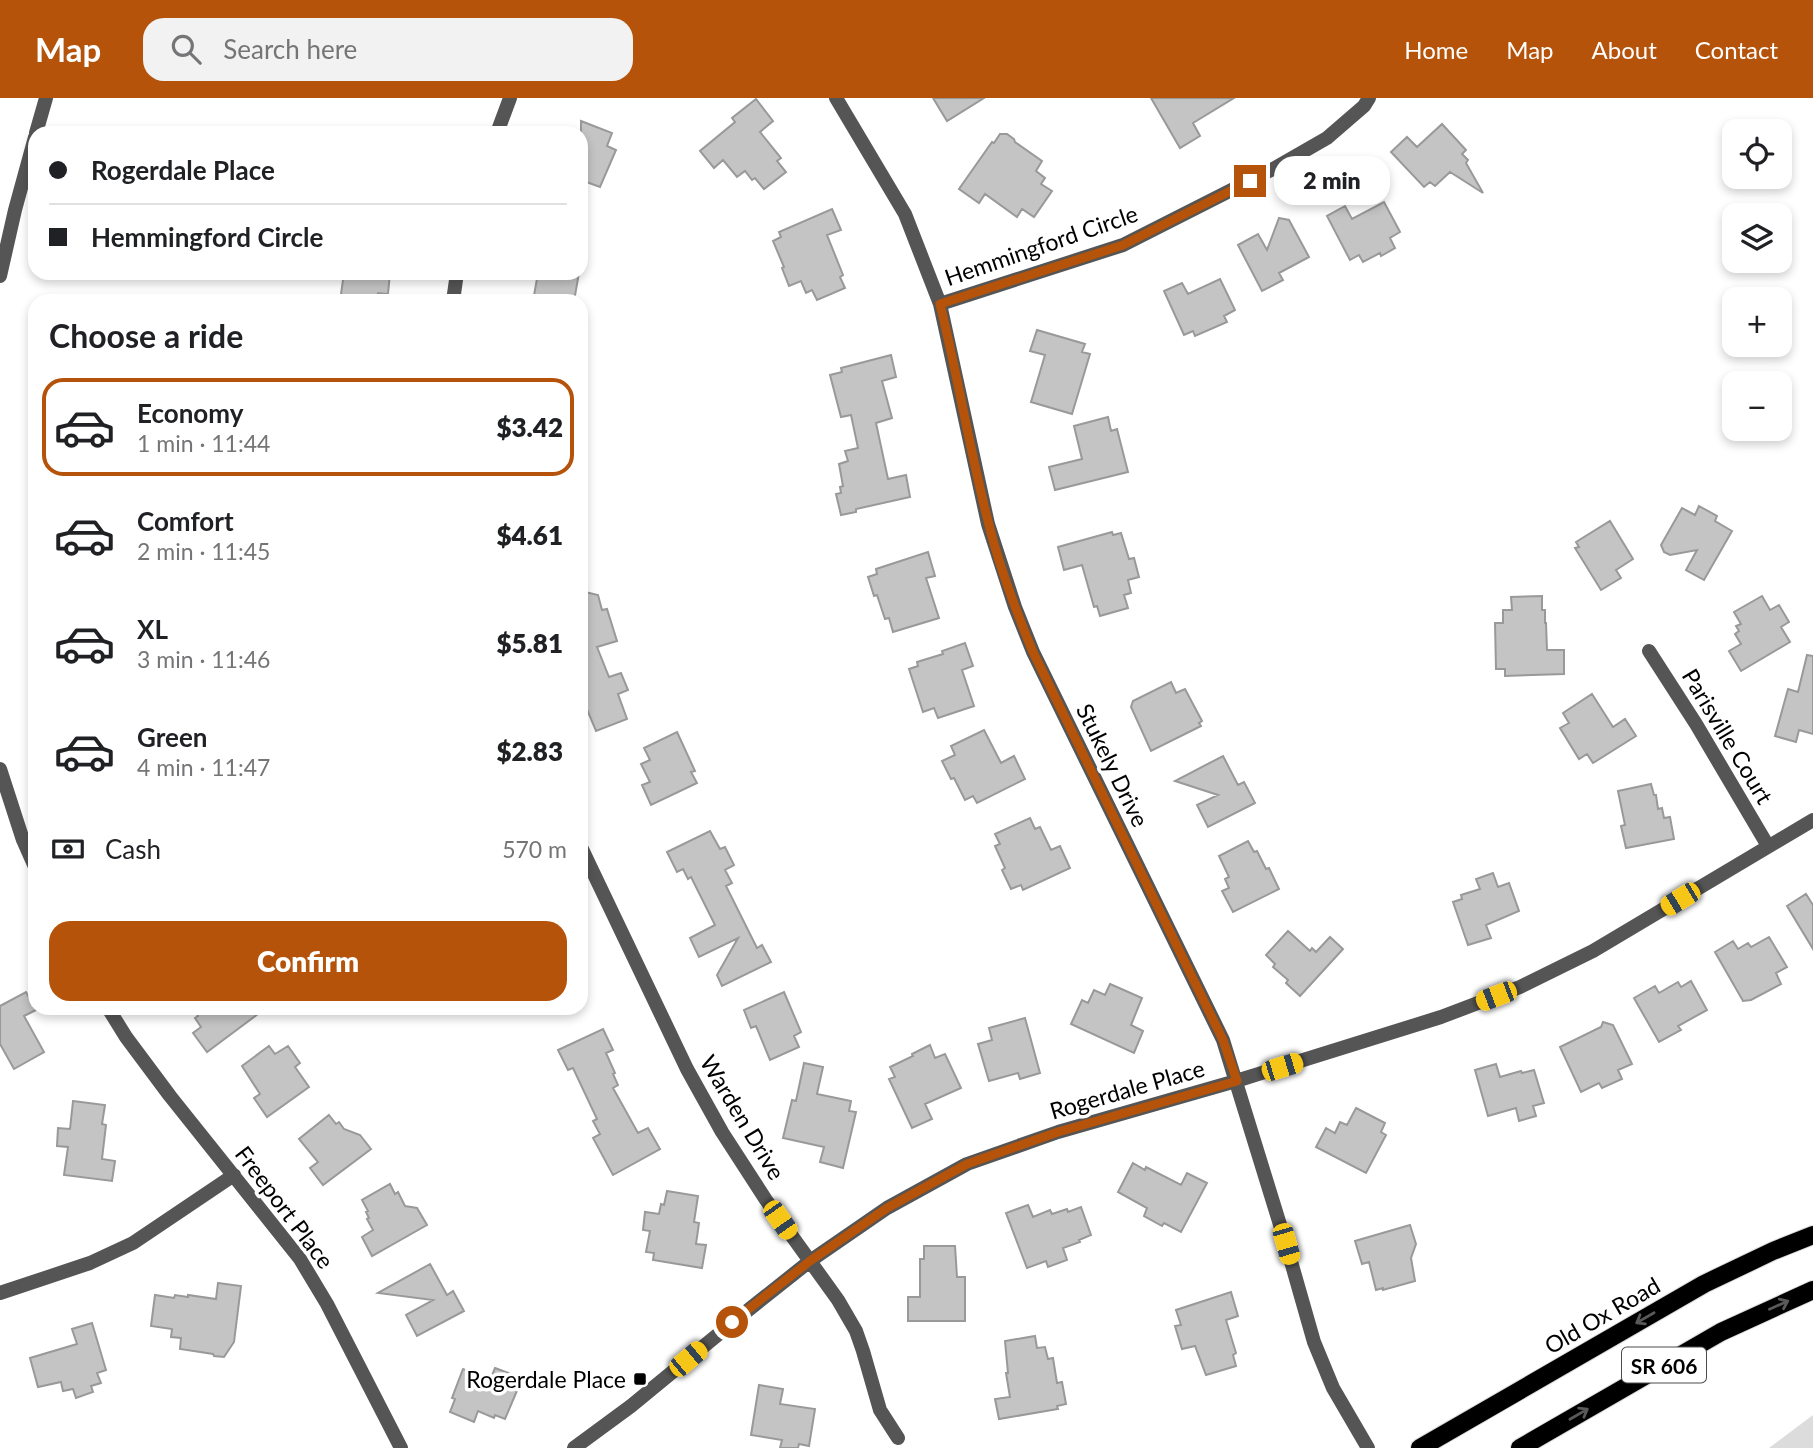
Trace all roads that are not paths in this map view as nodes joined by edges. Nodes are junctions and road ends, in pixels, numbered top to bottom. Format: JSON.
{"nodes":[{"id":1,"x":46,"y":98,"type":"edge"},
{"id":2,"x":510,"y":98,"type":"edge"},
{"id":3,"x":836,"y":98,"type":"edge"},
{"id":4,"x":1369,"y":98,"type":"edge"},
{"id":5,"x":38,"y":126,"type":"edge"},
{"id":6,"x":500,"y":126,"type":"edge"},
{"id":7,"x":28,"y":164,"type":"edge"},
{"id":8,"x":0,"y":276,"type":"edge"},
{"id":9,"x":940,"y":304,"type":"junction"},
{"id":10,"x":1649,"y":651,"type":"dead end"},
{"id":11,"x":0,"y":769,"type":"edge"},
{"id":12,"x":1813,"y":820,"type":"edge"},
{"id":13,"x":1768,"y":846,"type":"junction"},
{"id":14,"x":28,"y":851,"type":"edge"},
{"id":15,"x":588,"y":862,"type":"edge"},
{"id":16,"x":112,"y":1015,"type":"edge"},
{"id":17,"x":1237,"y":1081,"type":"junction"},
{"id":18,"x":234,"y":1175,"type":"junction"},
{"id":19,"x":1813,"y":1235,"type":"edge"},
{"id":20,"x":810,"y":1261,"type":"junction"},
{"id":21,"x":1813,"y":1290,"type":"edge"},
{"id":22,"x":0,"y":1293,"type":"edge"},
{"id":23,"x":898,"y":1438,"type":"dead end"},
{"id":24,"x":401,"y":1448,"type":"edge"},
{"id":25,"x":574,"y":1448,"type":"edge"},
{"id":26,"x":1368,"y":1448,"type":"edge"},
{"id":27,"x":1420,"y":1448,"type":"edge"},
{"id":28,"x":1520,"y":1448,"type":"edge"}],
"edges":[{"from":1,"to":5,"type":"street"},
{"from":2,"to":6,"type":"street"},
{"from":3,"to":9,"type":"street","name":"Stukely Drive"},
{"from":4,"to":9,"type":"street","name":"Hemmingford Circle"},
{"from":7,"to":8,"type":"street"},
{"from":9,"to":17,"type":"street","name":"Stukely Drive"},
{"from":10,"to":13,"type":"street","name":"Parisville Court"},
{"from":11,"to":14,"type":"street"},
{"from":12,"to":13,"type":"street","name":"Rogerdale Place"},
{"from":13,"to":17,"type":"street","name":"Rogerdale Place"},
{"from":15,"to":20,"type":"street","name":"Warden Drive"},
{"from":16,"to":18,"type":"street","name":"Freeport Place"},
{"from":17,"to":20,"type":"street","name":"Rogerdale Place"},
{"from":17,"to":26,"type":"street","name":"Stukely Drive"},
{"from":18,"to":22,"type":"street"},
{"from":18,"to":24,"type":"street","name":"Freeport Place"},
{"from":19,"to":27,"type":"main road","name":"Old Ox Road","number":"SR 606","one_way":true},
{"from":20,"to":23,"type":"street","name":"Warden Drive"},
{"from":20,"to":25,"type":"street","name":"Rogerdale Place"},
{"from":28,"to":21,"type":"main road","number":"SR 606","one_way":true}]}
